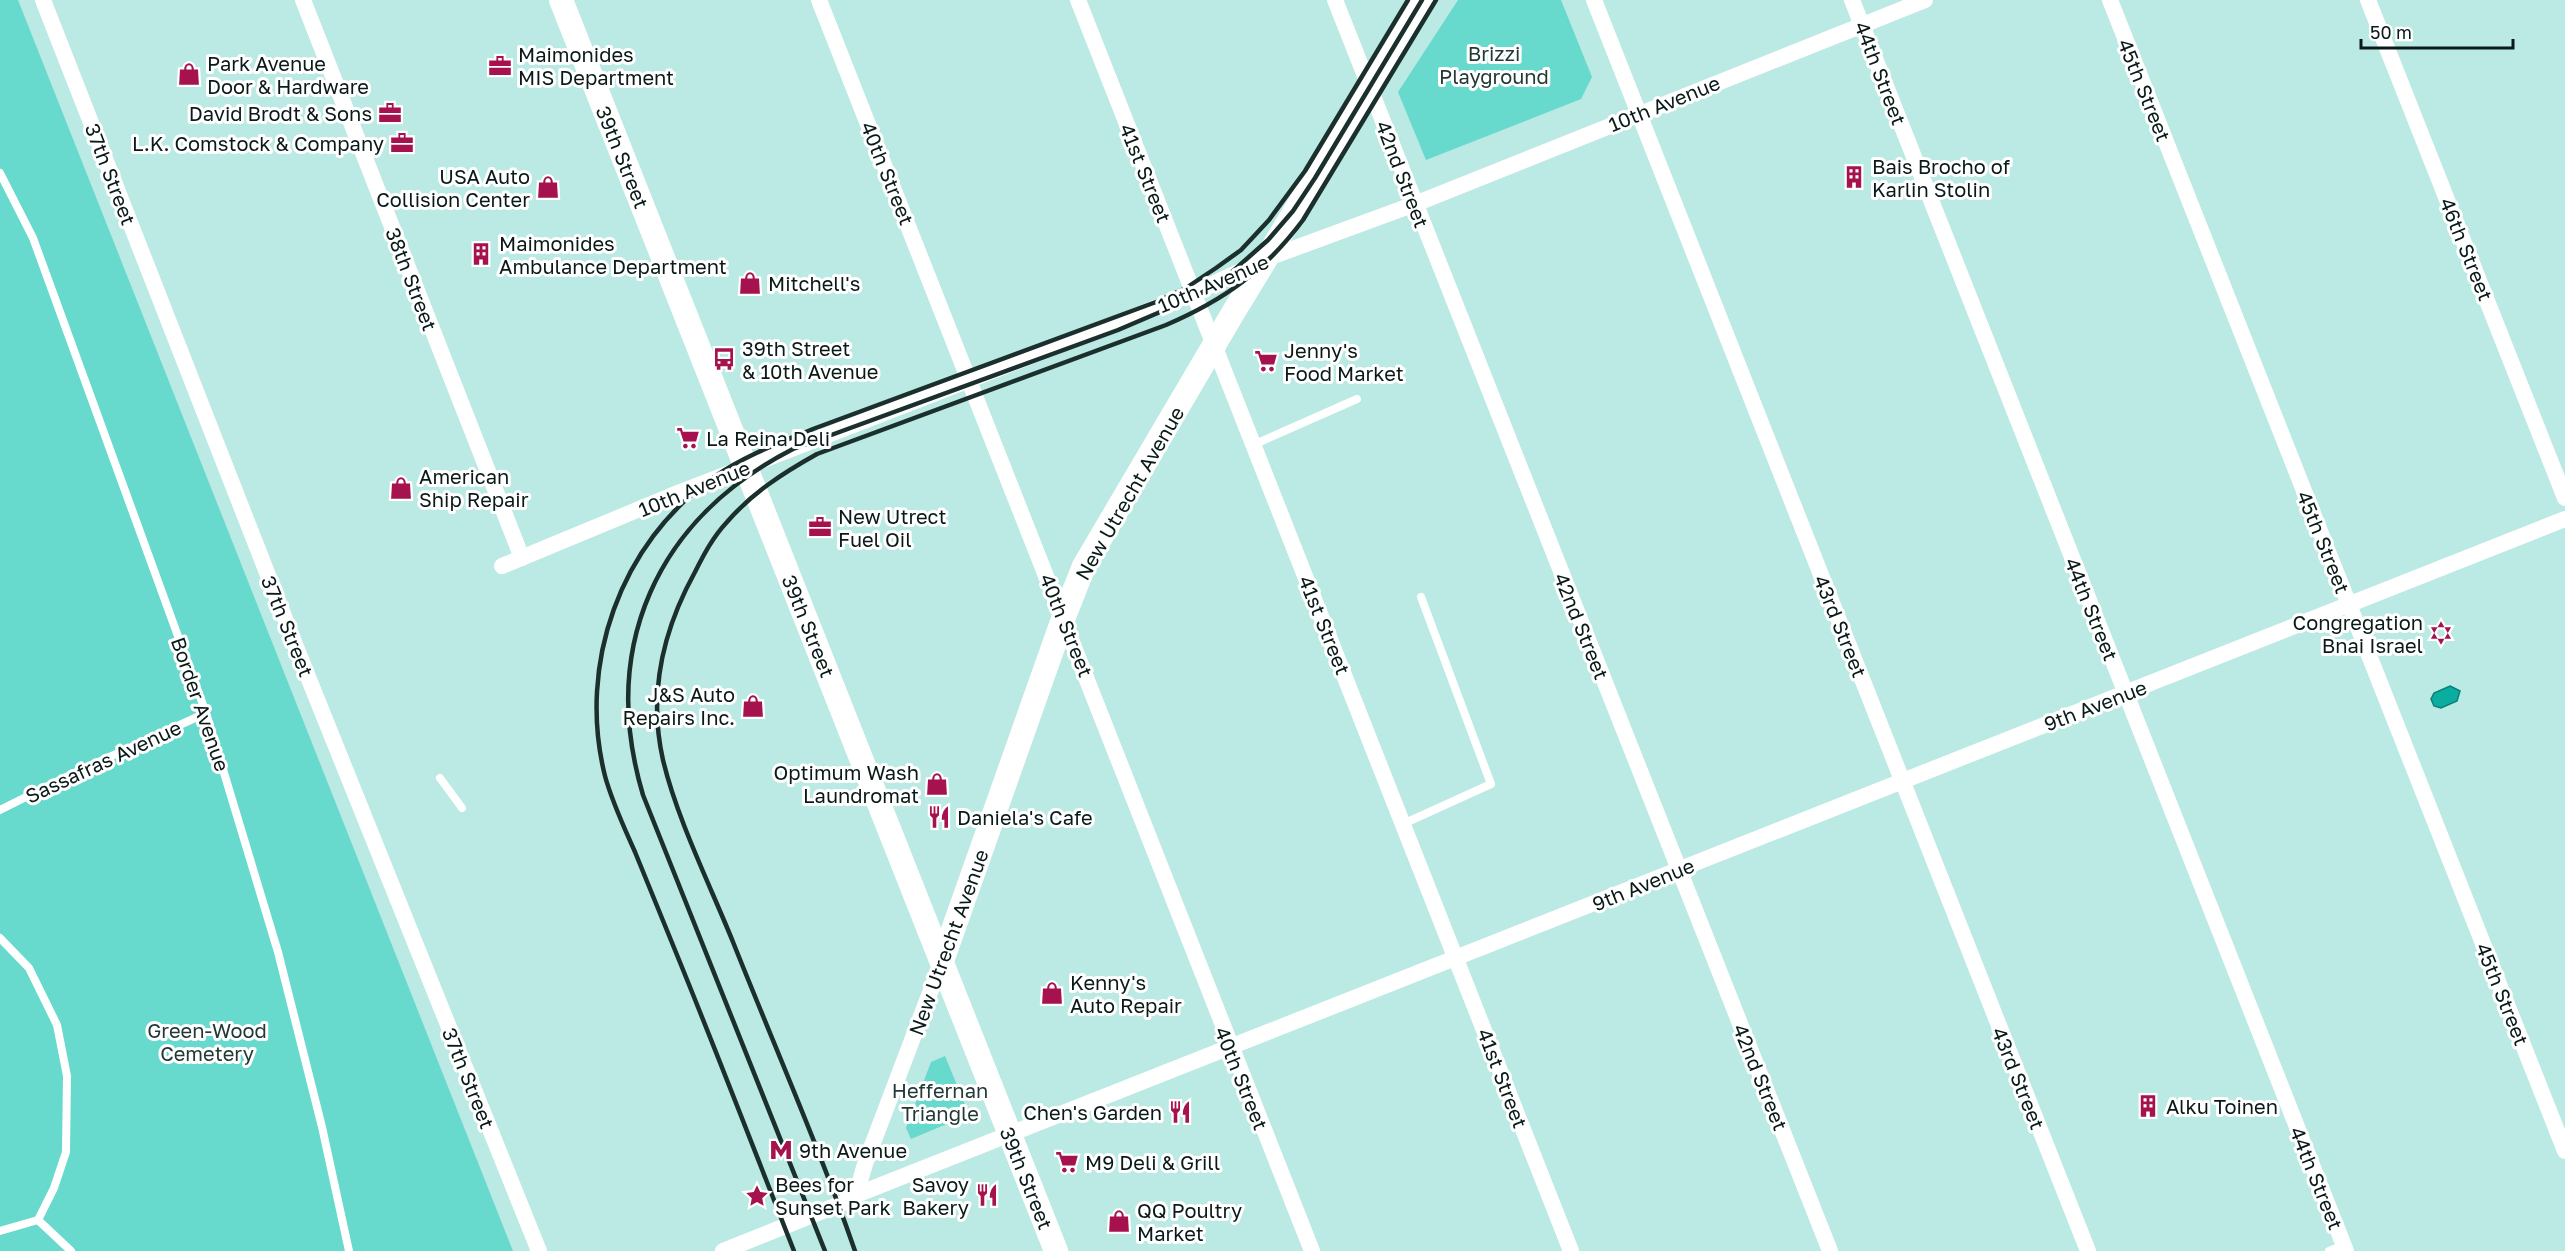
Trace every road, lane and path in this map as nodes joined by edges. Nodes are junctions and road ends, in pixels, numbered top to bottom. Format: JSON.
{"nodes":[{"id":1,"x":43,"y":0,"type":"edge"},
{"id":2,"x":303,"y":0,"type":"edge"},
{"id":3,"x":561,"y":0,"type":"edge"},
{"id":4,"x":819,"y":0,"type":"edge"},
{"id":5,"x":1078,"y":0,"type":"edge"},
{"id":6,"x":1335,"y":0,"type":"edge"},
{"id":7,"x":1423,"y":0,"type":"edge"},
{"id":8,"x":1594,"y":0,"type":"edge"},
{"id":9,"x":1852,"y":0,"type":"edge"},
{"id":10,"x":1925,"y":0,"type":"edge"},
{"id":11,"x":2110,"y":0,"type":"edge"},
{"id":12,"x":2368,"y":0,"type":"edge"},
{"id":13,"x":1862,"y":25,"type":"junction"},
{"id":14,"x":1370,"y":89,"type":"junction"},
{"id":15,"x":1639,"y":113,"type":"junction"},
{"id":16,"x":0,"y":173,"type":"edge"},
{"id":17,"x":1415,"y":204,"type":"junction"},
{"id":18,"x":1269,"y":258,"type":"junction"},
{"id":19,"x":1194,"y":293,"type":"junction"},
{"id":20,"x":1215,"y":345,"type":"junction"},
{"id":21,"x":969,"y":380,"type":"junction"},
{"id":22,"x":1357,"y":399,"type":"dead end"},
{"id":23,"x":1253,"y":445,"type":"junction"},
{"id":24,"x":745,"y":467,"type":"junction"},
{"id":25,"x":2565,"y":498,"type":"edge"},
{"id":26,"x":2565,"y":519,"type":"edge"},
{"id":27,"x":522,"y":558,"type":"junction"},
{"id":28,"x":502,"y":566,"type":"dead end"},
{"id":29,"x":1422,"y":597,"type":"dead end"},
{"id":30,"x":2349,"y":604,"type":"junction"},
{"id":31,"x":1063,"y":619,"type":"junction"},
{"id":32,"x":2126,"y":693,"type":"junction"},
{"id":33,"x":206,"y":713,"type":"junction"},
{"id":34,"x":440,"y":778,"type":"dead end"},
{"id":35,"x":1902,"y":781,"type":"junction"},
{"id":36,"x":462,"y":808,"type":"dead end"},
{"id":37,"x":0,"y":810,"type":"edge"},
{"id":38,"x":1403,"y":824,"type":"junction"},
{"id":39,"x":1679,"y":870,"type":"junction"},
{"id":40,"x":0,"y":938,"type":"edge"},
{"id":41,"x":1457,"y":959,"type":"junction"},
{"id":42,"x":942,"y":961,"type":"junction"},
{"id":43,"x":1230,"y":1048,"type":"junction"},
{"id":44,"x":1010,"y":1135,"type":"junction"},
{"id":45,"x":2565,"y":1151,"type":"edge"},
{"id":46,"x":853,"y":1197,"type":"junction"},
{"id":47,"x":38,"y":1220,"type":"junction"},
{"id":48,"x":0,"y":1231,"type":"edge"},
{"id":49,"x":2340,"y":1249,"type":"edge"},
{"id":50,"x":71,"y":1251,"type":"edge"},
{"id":51,"x":349,"y":1251,"type":"edge"},
{"id":52,"x":539,"y":1251,"type":"edge"},
{"id":53,"x":723,"y":1251,"type":"edge"},
{"id":54,"x":1056,"y":1251,"type":"edge"},
{"id":55,"x":1312,"y":1251,"type":"edge"},
{"id":56,"x":1571,"y":1251,"type":"edge"},
{"id":57,"x":1830,"y":1251,"type":"edge"},
{"id":58,"x":2088,"y":1251,"type":"edge"}],
"edges":[{"from":1,"to":52,"type":"street","name":"37th Street"},
{"from":2,"to":27,"type":"street","name":"38th Street"},
{"from":3,"to":24,"type":"main road","name":"39th Street"},
{"from":4,"to":21,"type":"street","name":"40th Street"},
{"from":5,"to":19,"type":"street","name":"41st Street"},
{"from":6,"to":14,"type":"street","name":"42nd Street"},
{"from":7,"to":14,"type":"main road","name":"New Utrecht Avenue"},
{"from":8,"to":15,"type":"street","name":"43rd Street"},
{"from":9,"to":13,"type":"street","name":"44th Street"},
{"from":10,"to":13,"type":"street","name":"10th Avenue"},
{"from":11,"to":30,"type":"street","name":"45th Street"},
{"from":12,"to":25,"type":"street","name":"46th Street"},
{"from":13,"to":15,"type":"street","name":"10th Avenue"},
{"from":13,"to":32,"type":"street","name":"44th Street"},
{"from":14,"to":17,"type":"street","name":"42nd Street"},
{"from":14,"to":18,"type":"main road","name":"New Utrecht Avenue"},
{"from":15,"to":17,"type":"street","name":"10th Avenue"},
{"from":15,"to":35,"type":"street","name":"43rd Street"},
{"from":16,"to":33,"type":"lane","name":"Border Avenue"},
{"from":17,"to":18,"type":"street","name":"10th Avenue"},
{"from":17,"to":39,"type":"street","name":"42nd Street"},
{"from":18,"to":19,"type":"street","name":"10th Avenue"},
{"from":18,"to":20,"type":"main road","name":"New Utrecht Avenue"},
{"from":19,"to":20,"type":"street","name":"41st Street"},
{"from":19,"to":21,"type":"street","name":"10th Avenue"},
{"from":20,"to":23,"type":"street","name":"41st Street"},
{"from":20,"to":31,"type":"main road","name":"New Utrecht Avenue"},
{"from":21,"to":24,"type":"street","name":"10th Avenue"},
{"from":21,"to":31,"type":"street","name":"40th Street"},
{"from":22,"to":23,"type":"lane"},
{"from":23,"to":38,"type":"street","name":"41st Street"},
{"from":24,"to":27,"type":"street","name":"10th Avenue"},
{"from":24,"to":42,"type":"main road","name":"39th Street"},
{"from":26,"to":30,"type":"street","name":"9th Avenue"},
{"from":27,"to":28,"type":"street","name":"10th Avenue"},
{"from":29,"to":38,"type":"lane"},
{"from":30,"to":32,"type":"street","name":"9th Avenue"},
{"from":30,"to":45,"type":"street","name":"45th Street"},
{"from":31,"to":42,"type":"main road","name":"New Utrecht Avenue"},
{"from":31,"to":43,"type":"street","name":"40th Street"},
{"from":32,"to":35,"type":"street","name":"9th Avenue"},
{"from":32,"to":49,"type":"street","name":"44th Street"},
{"from":33,"to":37,"type":"lane","name":"Sassafras Avenue"},
{"from":33,"to":51,"type":"lane","name":"Border Avenue"},
{"from":34,"to":36,"type":"lane"},
{"from":35,"to":39,"type":"street","name":"9th Avenue"},
{"from":35,"to":58,"type":"street","name":"43rd Street"},
{"from":38,"to":41,"type":"street","name":"41st Street"},
{"from":39,"to":41,"type":"street","name":"9th Avenue"},
{"from":39,"to":57,"type":"street","name":"42nd Street"},
{"from":40,"to":47,"type":"lane"},
{"from":41,"to":43,"type":"street","name":"9th Avenue"},
{"from":41,"to":56,"type":"street","name":"41st Street"},
{"from":42,"to":44,"type":"main road","name":"39th Street"},
{"from":42,"to":46,"type":"street","name":"New Utrecht Avenue"},
{"from":43,"to":44,"type":"street","name":"9th Avenue"},
{"from":43,"to":55,"type":"street","name":"40th Street"},
{"from":44,"to":46,"type":"street","name":"9th Avenue"},
{"from":44,"to":54,"type":"main road","name":"39th Street"},
{"from":46,"to":53,"type":"street","name":"9th Avenue"},
{"from":47,"to":48,"type":"lane"},
{"from":47,"to":50,"type":"lane"}]}
